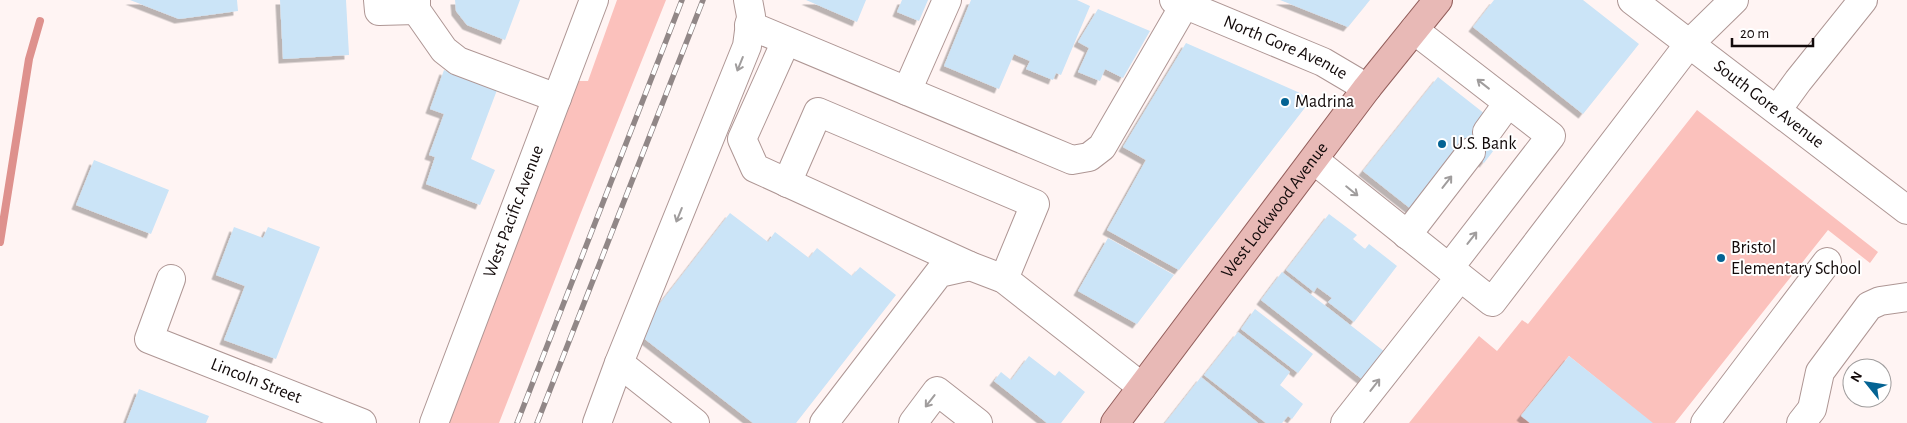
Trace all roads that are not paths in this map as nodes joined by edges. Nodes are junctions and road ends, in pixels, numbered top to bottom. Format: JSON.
{"nodes":[{"id":1,"x":378,"y":0,"type":"edge"},
{"id":2,"x":594,"y":0,"type":"edge"},
{"id":3,"x":946,"y":0,"type":"edge"},
{"id":4,"x":1438,"y":0,"type":"edge"},
{"id":5,"x":1632,"y":0,"type":"edge"},
{"id":6,"x":1734,"y":0,"type":"edge"},
{"id":7,"x":1863,"y":0,"type":"edge"},
{"id":8,"x":1179,"y":2,"type":"edge"},
{"id":9,"x":416,"y":5,"type":"edge"},
{"id":10,"x":749,"y":13,"type":"edge"},
{"id":11,"x":1414,"y":30,"type":"junction"},
{"id":12,"x":786,"y":41,"type":"junction"},
{"id":13,"x":1689,"y":44,"type":"junction"},
{"id":14,"x":1367,"y":88,"type":"junction"},
{"id":15,"x":907,"y":91,"type":"junction"},
{"id":16,"x":557,"y":98,"type":"junction"},
{"id":17,"x":1508,"y":103,"type":"junction"},
{"id":18,"x":1777,"y":110,"type":"junction"},
{"id":19,"x":1314,"y":160,"type":"junction"},
{"id":20,"x":787,"y":183,"type":"junction"},
{"id":21,"x":1907,"y":210,"type":"edge"},
{"id":22,"x":1407,"y":235,"type":"junction"},
{"id":23,"x":1827,"y":262,"type":"dead end"},
{"id":24,"x":970,"y":266,"type":"junction"},
{"id":25,"x":1455,"y":272,"type":"junction"},
{"id":26,"x":171,"y":279,"type":"dead end"},
{"id":27,"x":1004,"y":279,"type":"junction"},
{"id":28,"x":1907,"y":298,"type":"edge"},
{"id":29,"x":619,"y":363,"type":"junction"},
{"id":30,"x":1142,"y":387,"type":"junction"},
{"id":31,"x":362,"y":423,"type":"edge"},
{"id":32,"x":434,"y":423,"type":"edge"},
{"id":33,"x":597,"y":423,"type":"edge"},
{"id":34,"x":695,"y":423,"type":"edge"},
{"id":35,"x":824,"y":423,"type":"edge"},
{"id":36,"x":913,"y":423,"type":"edge"},
{"id":37,"x":978,"y":423,"type":"edge"},
{"id":38,"x":1115,"y":423,"type":"edge"},
{"id":39,"x":1345,"y":423,"type":"edge"},
{"id":40,"x":1705,"y":423,"type":"edge"},
{"id":41,"x":1801,"y":423,"type":"edge"}],
"edges":[{"from":1,"to":9,"type":"street"},
{"from":2,"to":16,"type":"street","name":"West Pacific Avenue"},
{"from":3,"to":15,"type":"street"},
{"from":4,"to":11,"type":"main road","name":"West Lockwood Avenue"},
{"from":5,"to":13,"type":"street","name":"South Gore Avenue"},
{"from":6,"to":13,"type":"street"},
{"from":7,"to":18,"type":"street"},
{"from":8,"to":14,"type":"street","name":"North Gore Avenue"},
{"from":8,"to":15,"type":"street"},
{"from":9,"to":16,"type":"street"},
{"from":10,"to":12,"type":"street"},
{"from":10,"to":29,"type":"street","one_way":true},
{"from":11,"to":14,"type":"main road","name":"West Lockwood Avenue"},
{"from":17,"to":11,"type":"street","one_way":true},
{"from":12,"to":15,"type":"street"},
{"from":12,"to":20,"type":"street"},
{"from":13,"to":18,"type":"street","name":"South Gore Avenue"},
{"from":13,"to":25,"type":"street"},
{"from":14,"to":19,"type":"main road","name":"West Lockwood Avenue"},
{"from":16,"to":32,"type":"street","name":"West Pacific Avenue"},
{"from":22,"to":17,"type":"street","one_way":true},
{"from":25,"to":17,"type":"street","one_way":true},
{"from":18,"to":21,"type":"street","name":"South Gore Avenue"},
{"from":19,"to":22,"type":"street","one_way":true},
{"from":19,"to":30,"type":"main road","name":"West Lockwood Avenue"},
{"from":20,"to":24,"type":"street"},
{"from":20,"to":27,"type":"street"},
{"from":22,"to":25,"type":"street"},
{"from":23,"to":40,"type":"street"},
{"from":24,"to":27,"type":"street"},
{"from":24,"to":35,"type":"street"},
{"from":39,"to":25,"type":"street","one_way":true},
{"from":26,"to":31,"type":"street","name":"Lincoln Street"},
{"from":27,"to":30,"type":"street"},
{"from":28,"to":41,"type":"street"},
{"from":29,"to":33,"type":"street"},
{"from":29,"to":34,"type":"street"},
{"from":30,"to":38,"type":"main road","name":"West Lockwood Avenue"},
{"from":37,"to":36,"type":"street","one_way":true}]}
